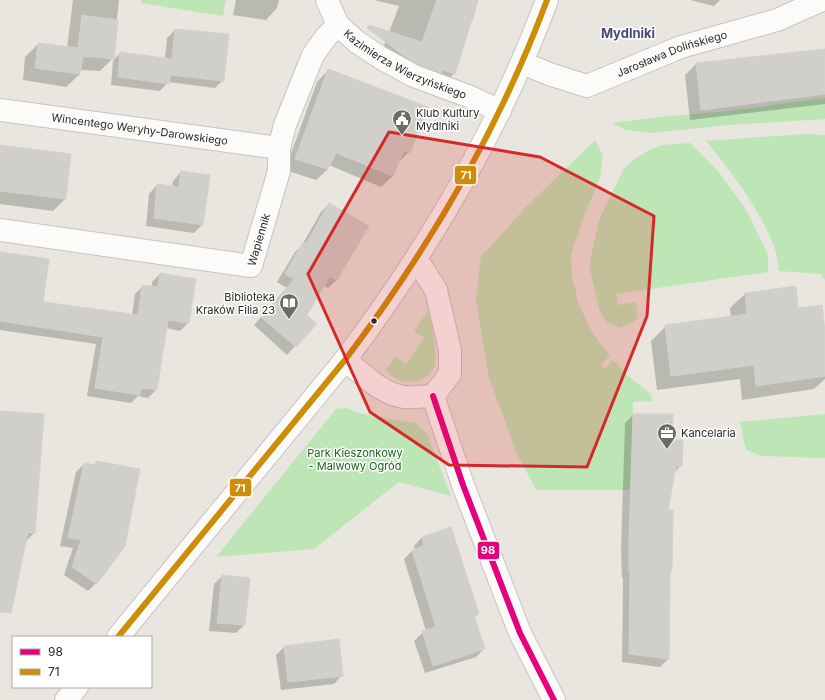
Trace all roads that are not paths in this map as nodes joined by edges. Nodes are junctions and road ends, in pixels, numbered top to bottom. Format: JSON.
{"nodes":[{"id":1,"x":327,"y":0,"type":"edge"},
{"id":2,"x":547,"y":0,"type":"edge"},
{"id":3,"x":822,"y":0,"type":"edge"},
{"id":4,"x":338,"y":25,"type":"junction"},
{"id":5,"x":522,"y":63,"type":"junction"},
{"id":6,"x":0,"y":110,"type":"edge"},
{"id":7,"x":500,"y":111,"type":"junction"},
{"id":8,"x":280,"y":148,"type":"junction"},
{"id":9,"x":0,"y":230,"type":"edge"},
{"id":10,"x":417,"y":260,"type":"junction"},
{"id":11,"x":346,"y":360,"type":"junction"},
{"id":12,"x":433,"y":396,"type":"junction"},
{"id":13,"x":119,"y":636,"type":"edge"},
{"id":14,"x":76,"y":688,"type":"edge"},
{"id":15,"x":66,"y":700,"type":"edge"},
{"id":16,"x":554,"y":700,"type":"edge"}],
"edges":[{"from":1,"to":4,"type":"street","name":"Kazimierza Wierzyńskiego"},
{"from":2,"to":5,"type":"street"},
{"from":3,"to":5,"type":"street","name":"Jarosława Dolińskiego"},
{"from":4,"to":7,"type":"street","name":"Kazimierza Wierzyńskiego"},
{"from":4,"to":8,"type":"street","name":"Wapiennik"},
{"from":5,"to":7,"type":"street"},
{"from":6,"to":8,"type":"street","name":"Wincentego Weryhy-Darowskiego"},
{"from":7,"to":10,"type":"street"},
{"from":8,"to":9,"type":"street","name":"Wapiennik"},
{"from":10,"to":11,"type":"street"},
{"from":10,"to":12,"type":"street"},
{"from":11,"to":12,"type":"street"},
{"from":11,"to":13,"type":"street"},
{"from":12,"to":16,"type":"street"},
{"from":14,"to":15,"type":"street"}]}
